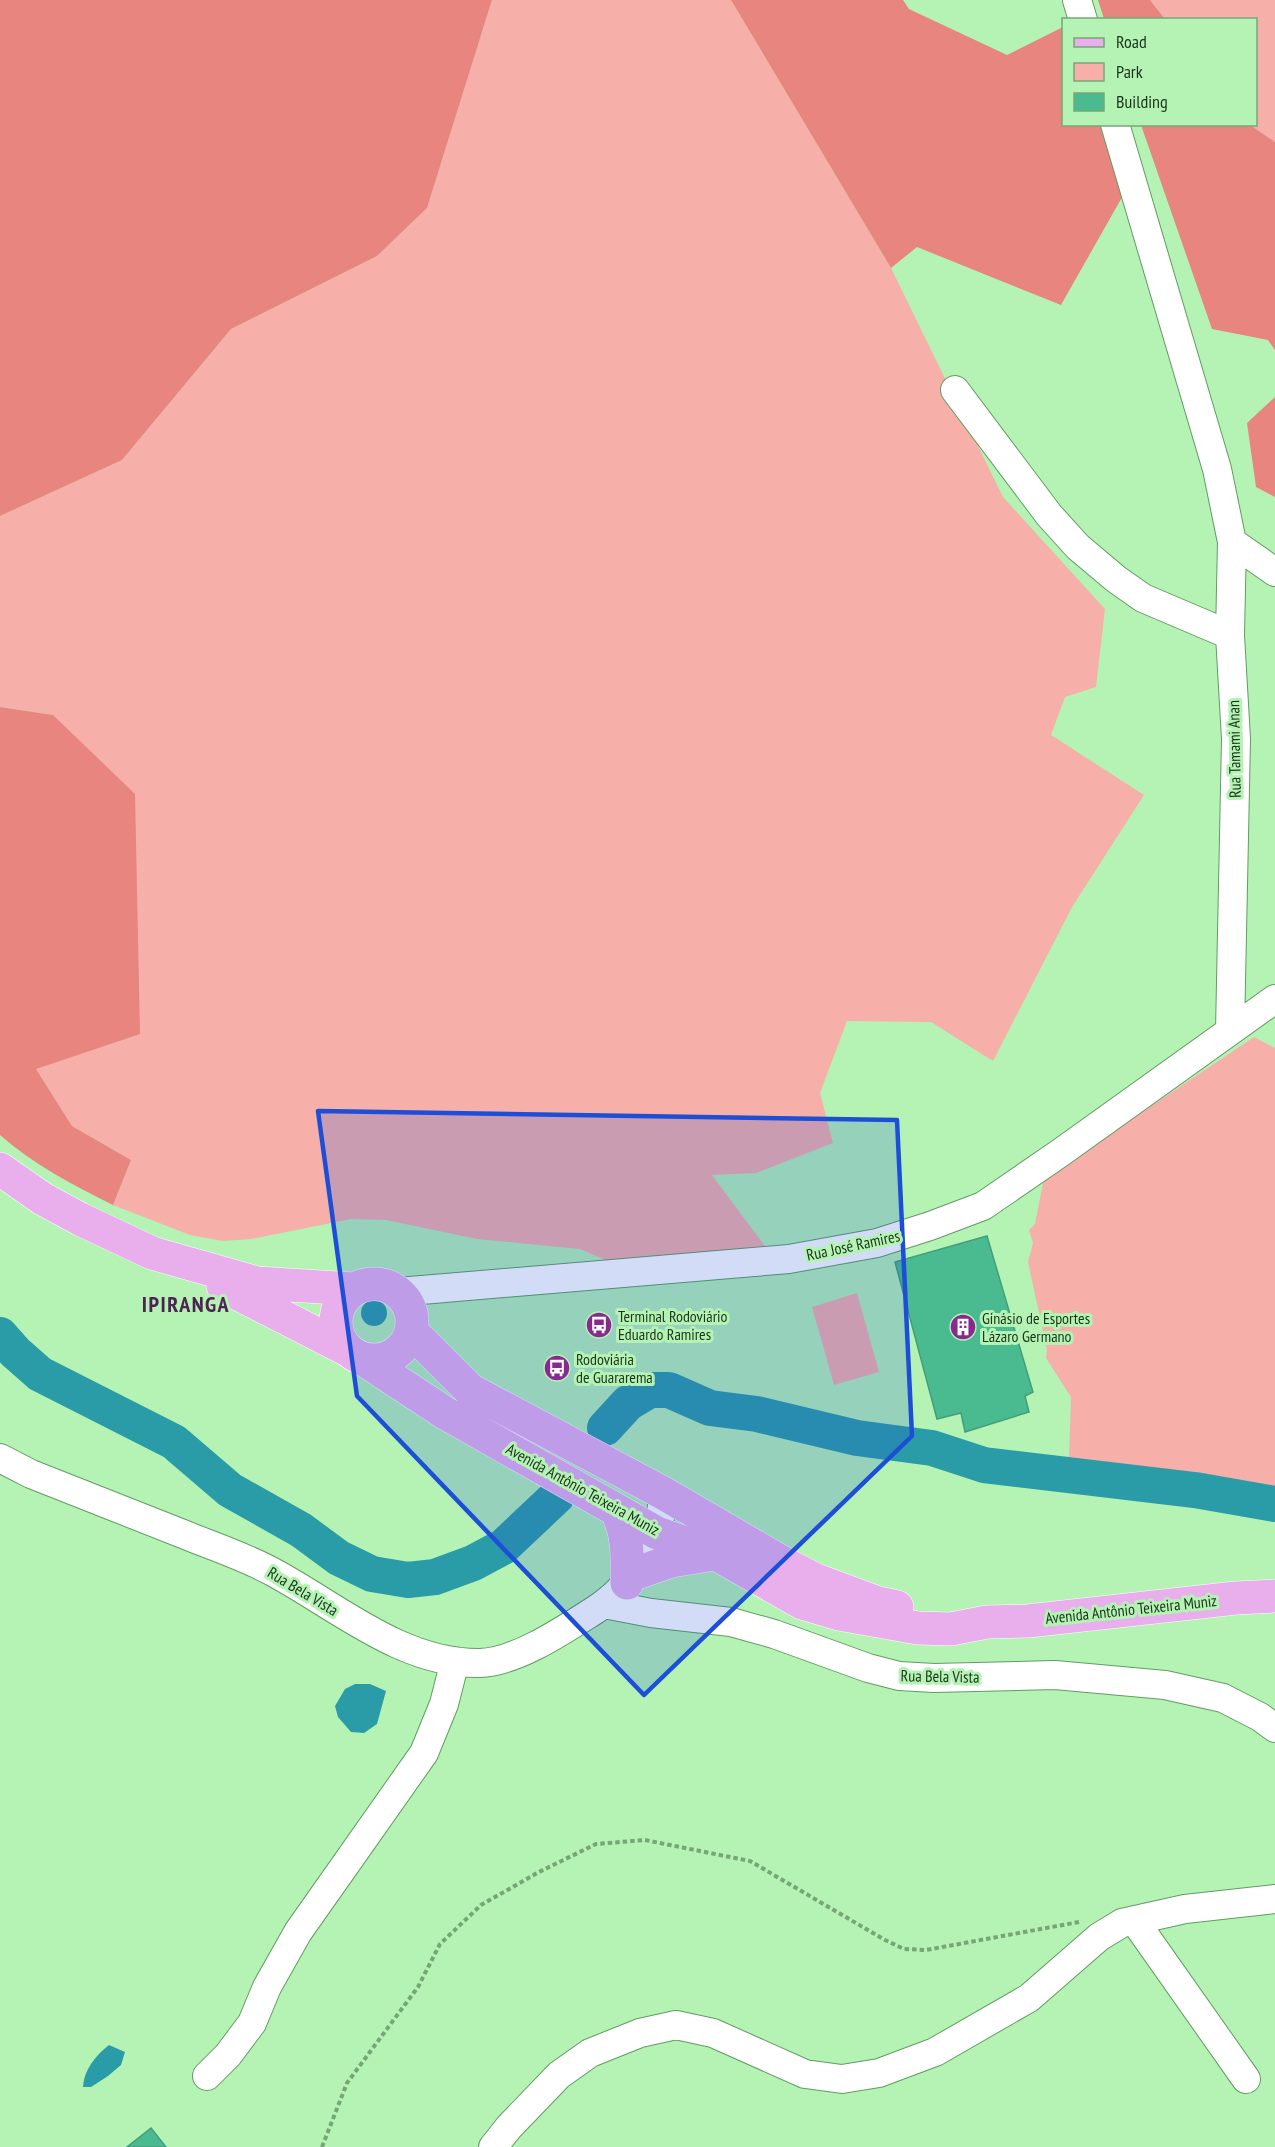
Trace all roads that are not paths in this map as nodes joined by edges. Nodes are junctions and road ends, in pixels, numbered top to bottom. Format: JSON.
{"nodes":[{"id":1,"x":1077,"y":0,"type":"edge"},
{"id":2,"x":1082,"y":18,"type":"edge"},
{"id":3,"x":1116,"y":126,"type":"edge"},
{"id":4,"x":955,"y":390,"type":"dead end"},
{"id":5,"x":1232,"y":542,"type":"junction"},
{"id":6,"x":1275,"y":572,"type":"edge"},
{"id":7,"x":1230,"y":635,"type":"junction"},
{"id":8,"x":1275,"y":999,"type":"edge"},
{"id":9,"x":1230,"y":1031,"type":"junction"},
{"id":10,"x":0,"y":1169,"type":"edge"},
{"id":11,"x":166,"y":1257,"type":"junction"},
{"id":12,"x":352,"y":1289,"type":"junction"},
{"id":13,"x":398,"y":1292,"type":"junction"},
{"id":14,"x":411,"y":1332,"type":"junction"},
{"id":15,"x":355,"y":1354,"type":"junction"},
{"id":16,"x":0,"y":1458,"type":"edge"},
{"id":17,"x":663,"y":1493,"type":"junction"},
{"id":18,"x":617,"y":1511,"type":"junction"},
{"id":19,"x":657,"y":1533,"type":"junction"},
{"id":20,"x":716,"y":1554,"type":"junction"},
{"id":21,"x":622,"y":1587,"type":"junction"},
{"id":22,"x":1275,"y":1596,"type":"edge"},
{"id":23,"x":987,"y":1622,"type":"junction"},
{"id":24,"x":455,"y":1662,"type":"junction"},
{"id":25,"x":1275,"y":1728,"type":"edge"},
{"id":26,"x":1275,"y":1899,"type":"edge"},
{"id":27,"x":1128,"y":1922,"type":"junction"},
{"id":28,"x":207,"y":2076,"type":"dead end"},
{"id":29,"x":1246,"y":2079,"type":"dead end"},
{"id":30,"x":493,"y":2147,"type":"edge"}],
"edges":[{"from":1,"to":2,"type":"street"},
{"from":3,"to":5,"type":"street","name":"Rua Tamami Anan"},
{"from":4,"to":7,"type":"street"},
{"from":5,"to":6,"type":"street"},
{"from":5,"to":7,"type":"street","name":"Rua Tamami Anan"},
{"from":7,"to":9,"type":"street","name":"Rua Tamami Anan"},
{"from":8,"to":9,"type":"street","name":"Rua José Ramires"},
{"from":9,"to":13,"type":"street","name":"Rua José Ramires"},
{"from":10,"to":11,"type":"main road","name":"Avenida Antônio Teixeira Muniz"},
{"from":11,"to":12,"type":"main road","name":"Avenida Antônio Teixeira Muniz"},
{"from":11,"to":15,"type":"main road","name":"Avenida Antônio Teixeira Muniz"},
{"from":12,"to":13,"type":"main road","name":"Avenida Antônio Teixeira Muniz"},
{"from":12,"to":15,"type":"main road"},
{"from":13,"to":14,"type":"main road"},
{"from":14,"to":15,"type":"main road"},
{"from":14,"to":17,"type":"main road","name":"Avenida Antônio Teixeira Muniz"},
{"from":15,"to":18,"type":"main road","name":"Avenida Antônio Teixeira Muniz"},
{"from":16,"to":24,"type":"street","name":"Rua Bela Vista"},
{"from":17,"to":19,"type":"street"},
{"from":17,"to":23,"type":"main road","name":"Avenida Antônio Teixeira Muniz"},
{"from":18,"to":19,"type":"main road","name":"Avenida Antônio Teixeira Muniz"},
{"from":18,"to":21,"type":"main road"},
{"from":19,"to":20,"type":"main road","name":"Avenida Antônio Teixeira Muniz"},
{"from":19,"to":21,"type":"street"},
{"from":20,"to":21,"type":"main road"},
{"from":20,"to":23,"type":"main road","name":"Avenida Antônio Teixeira Muniz"},
{"from":21,"to":24,"type":"street","name":"Rua Bela Vista"},
{"from":21,"to":25,"type":"street","name":"Rua Bela Vista"},
{"from":22,"to":23,"type":"main road","name":"Avenida Antônio Teixeira Muniz"},
{"from":24,"to":28,"type":"street"},
{"from":26,"to":27,"type":"street"},
{"from":27,"to":29,"type":"street"},
{"from":27,"to":30,"type":"street"}]}
